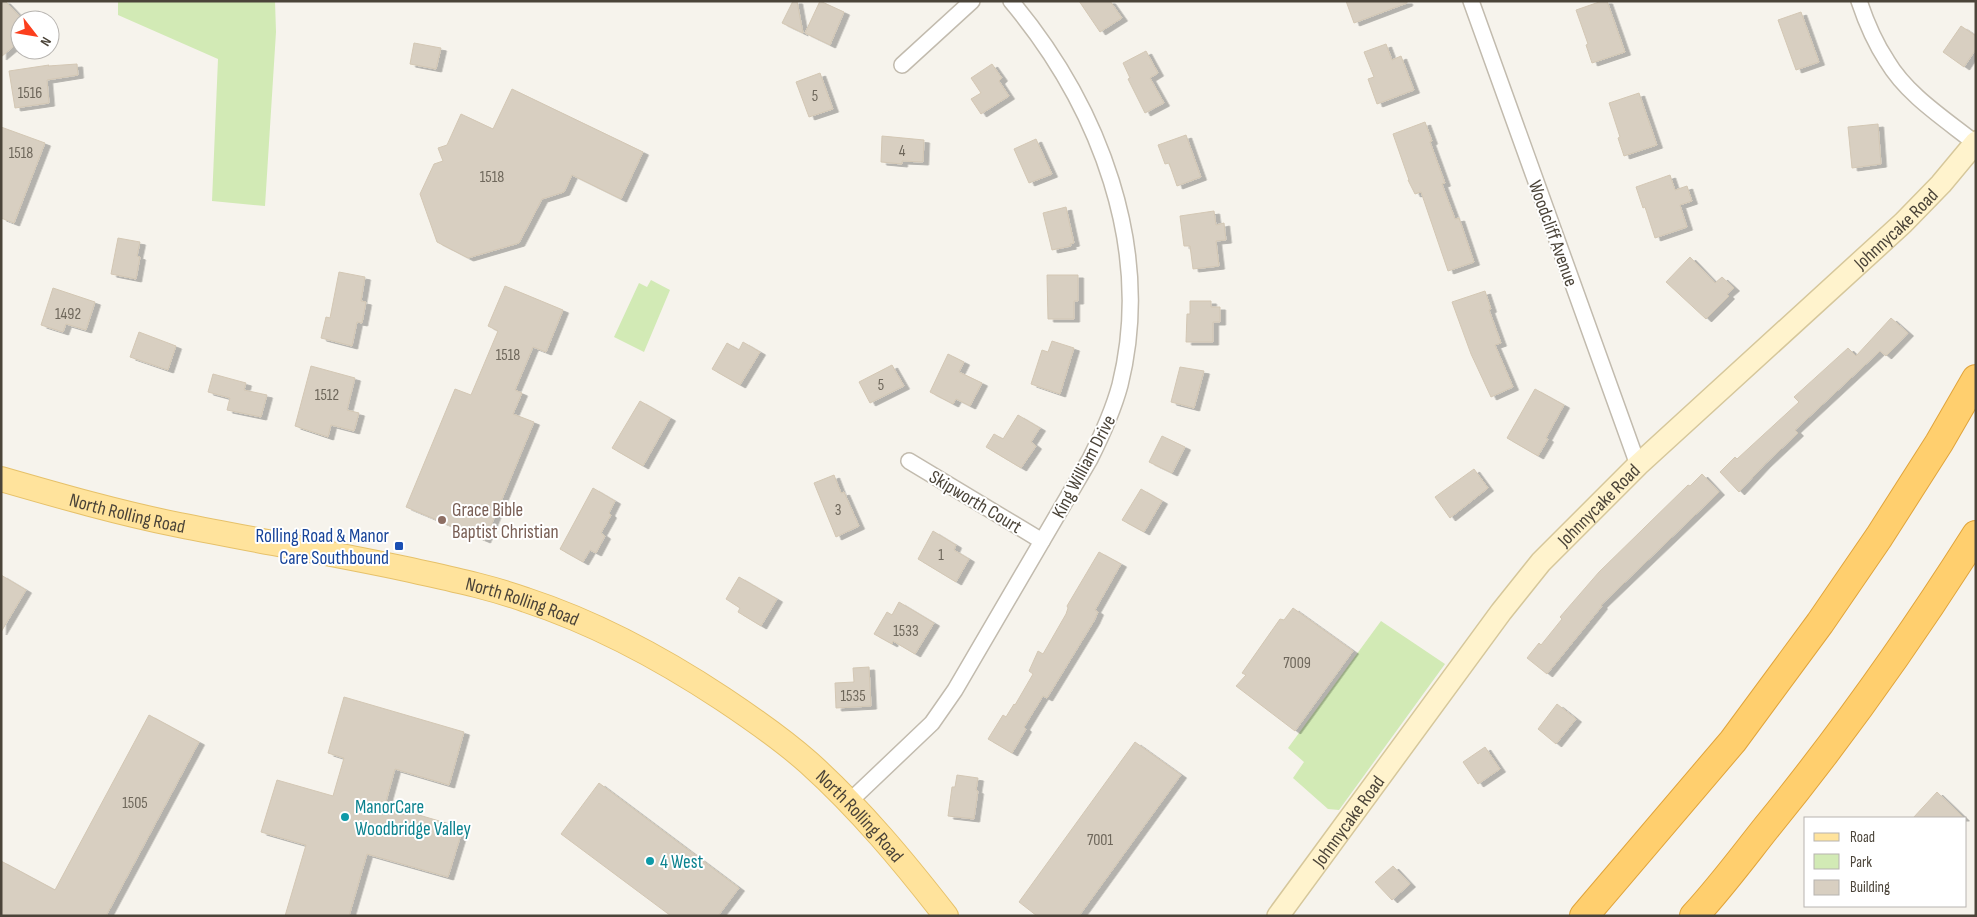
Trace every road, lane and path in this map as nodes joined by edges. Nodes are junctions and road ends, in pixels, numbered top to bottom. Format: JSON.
{"nodes":[{"id":1,"x":972,"y":1,"type":"edge"},
{"id":2,"x":1011,"y":1,"type":"edge"},
{"id":3,"x":1471,"y":1,"type":"edge"},
{"id":4,"x":1859,"y":1,"type":"edge"},
{"id":5,"x":902,"y":65,"type":"dead end"},
{"id":6,"x":1976,"y":143,"type":"edge"},
{"id":7,"x":1976,"y":379,"type":"edge"},
{"id":8,"x":909,"y":461,"type":"dead end"},
{"id":9,"x":1638,"y":465,"type":"junction"},
{"id":10,"x":1,"y":478,"type":"edge"},
{"id":11,"x":1976,"y":535,"type":"edge"},
{"id":12,"x":1042,"y":541,"type":"junction"},
{"id":13,"x":849,"y":802,"type":"junction"},
{"id":14,"x":946,"y":916,"type":"edge"},
{"id":15,"x":1278,"y":916,"type":"edge"},
{"id":16,"x":1584,"y":916,"type":"edge"},
{"id":17,"x":1694,"y":916,"type":"edge"}],
"edges":[{"from":1,"to":5,"type":"street"},
{"from":2,"to":12,"type":"street","name":"King William Drive"},
{"from":3,"to":9,"type":"street","name":"Woodcliff Avenue"},
{"from":4,"to":6,"type":"street"},
{"from":6,"to":9,"type":"street","name":"Johnnycake Road"},
{"from":7,"to":16,"type":"highway"},
{"from":8,"to":12,"type":"street","name":"Skipworth Court"},
{"from":9,"to":15,"type":"street","name":"Johnnycake Road"},
{"from":10,"to":13,"type":"main road","name":"North Rolling Road"},
{"from":11,"to":17,"type":"highway"},
{"from":12,"to":13,"type":"street","name":"King William Drive"},
{"from":13,"to":14,"type":"main road","name":"North Rolling Road"}]}
